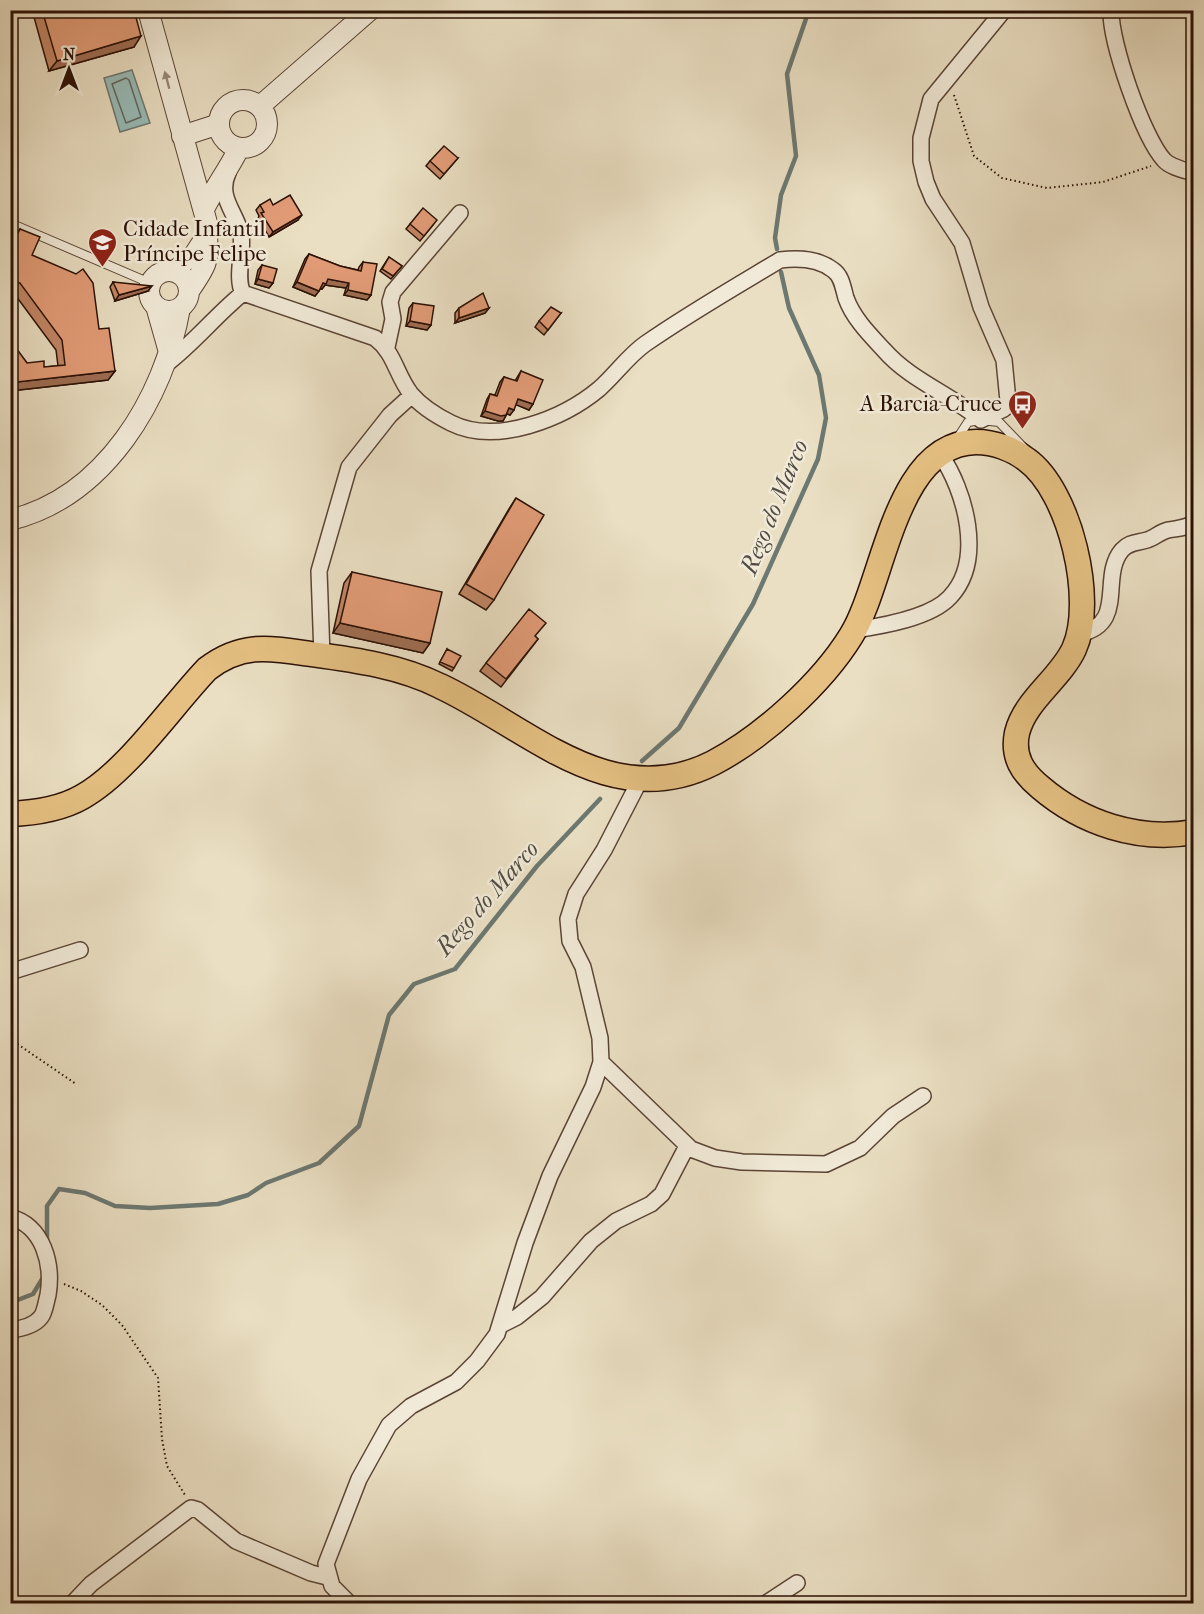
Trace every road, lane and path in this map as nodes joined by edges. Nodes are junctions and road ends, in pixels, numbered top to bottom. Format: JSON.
{"nodes":[{"id":1,"x":148,"y":10,"type":"edge"},
{"id":2,"x":370,"y":10,"type":"edge"},
{"id":3,"x":1004,"y":10,"type":"edge"},
{"id":4,"x":1111,"y":10,"type":"edge"},
{"id":5,"x":948,"y":78,"type":"junction"},
{"id":6,"x":260,"y":106,"type":"junction"},
{"id":7,"x":219,"y":124,"type":"junction"},
{"id":8,"x":182,"y":136,"type":"junction"},
{"id":9,"x":236,"y":155,"type":"junction"},
{"id":10,"x":1165,"y":161,"type":"junction"},
{"id":11,"x":1194,"y":173,"type":"edge"},
{"id":12,"x":460,"y":213,"type":"dead end"},
{"id":13,"x":233,"y":218,"type":"junction"},
{"id":14,"x":206,"y":222,"type":"junction"},
{"id":15,"x":10,"y":223,"type":"edge"},
{"id":16,"x":170,"y":271,"type":"junction"},
{"id":17,"x":150,"y":284,"type":"junction"},
{"id":18,"x":243,"y":293,"type":"junction"},
{"id":19,"x":185,"y":300,"type":"junction"},
{"id":20,"x":156,"y":306,"type":"junction"},
{"id":21,"x":387,"y":347,"type":"junction"},
{"id":22,"x":167,"y":359,"type":"junction"},
{"id":23,"x":412,"y":395,"type":"junction"},
{"id":24,"x":981,"y":420,"type":"junction"},
{"id":25,"x":946,"y":451,"type":"junction"},
{"id":26,"x":1041,"y":473,"type":"junction"},
{"id":27,"x":10,"y":520,"type":"edge"},
{"id":28,"x":1194,"y":523,"type":"edge"},
{"id":29,"x":855,"y":630,"type":"junction"},
{"id":30,"x":1079,"y":634,"type":"junction"},
{"id":31,"x":322,"y":656,"type":"junction"},
{"id":32,"x":640,"y":780,"type":"junction"},
{"id":33,"x":10,"y":814,"type":"edge"},
{"id":34,"x":1194,"y":832,"type":"edge"},
{"id":35,"x":80,"y":950,"type":"dead end"},
{"id":36,"x":10,"y":972,"type":"edge"},
{"id":37,"x":10,"y":1039,"type":"edge"},
{"id":38,"x":601,"y":1062,"type":"junction"},
{"id":39,"x":76,"y":1084,"type":"dead end"},
{"id":40,"x":922,"y":1096,"type":"dead end"},
{"id":41,"x":687,"y":1146,"type":"junction"},
{"id":42,"x":10,"y":1217,"type":"edge"},
{"id":43,"x":51,"y":1278,"type":"junction"},
{"id":44,"x":501,"y":1325,"type":"junction"},
{"id":45,"x":10,"y":1330,"type":"edge"},
{"id":46,"x":191,"y":1508,"type":"junction"},
{"id":47,"x":327,"y":1577,"type":"junction"},
{"id":48,"x":797,"y":1583,"type":"dead end"},
{"id":49,"x":72,"y":1604,"type":"edge"},
{"id":50,"x":350,"y":1604,"type":"edge"},
{"id":51,"x":765,"y":1604,"type":"edge"}],
"edges":[{"from":8,"to":1,"type":"street","one_way":true},
{"from":2,"to":6,"type":"street"},
{"from":3,"to":5,"type":"street"},
{"from":4,"to":10,"type":"street"},
{"from":5,"to":10,"type":"path"},
{"from":5,"to":24,"type":"street"},
{"from":6,"to":7,"type":"street"},
{"from":6,"to":9,"type":"street"},
{"from":7,"to":8,"type":"street"},
{"from":7,"to":9,"type":"street"},
{"from":8,"to":14,"type":"street"},
{"from":9,"to":13,"type":"street"},
{"from":9,"to":14,"type":"street"},
{"from":10,"to":11,"type":"street"},
{"from":12,"to":21,"type":"street"},
{"from":13,"to":14,"type":"street"},
{"from":13,"to":18,"type":"street"},
{"from":14,"to":16,"type":"street"},
{"from":14,"to":19,"type":"street"},
{"from":15,"to":17,"type":"lane"},
{"from":16,"to":17,"type":"street"},
{"from":16,"to":19,"type":"street"},
{"from":17,"to":20,"type":"street"},
{"from":18,"to":21,"type":"street"},
{"from":18,"to":22,"type":"street"},
{"from":19,"to":20,"type":"street"},
{"from":19,"to":22,"type":"street"},
{"from":20,"to":22,"type":"street"},
{"from":21,"to":23,"type":"street"},
{"from":22,"to":27,"type":"street"},
{"from":23,"to":24,"type":"street"},
{"from":23,"to":31,"type":"street"},
{"from":24,"to":25,"type":"lane"},
{"from":24,"to":26,"type":"lane"},
{"from":25,"to":26,"type":"main road"},
{"from":25,"to":29,"type":"main road"},
{"from":25,"to":29,"type":"street"},
{"from":26,"to":30,"type":"main road"},
{"from":28,"to":30,"type":"street"},
{"from":29,"to":32,"type":"main road"},
{"from":30,"to":34,"type":"main road"},
{"from":31,"to":32,"type":"main road"},
{"from":31,"to":33,"type":"main road"},
{"from":32,"to":38,"type":"street"},
{"from":35,"to":36,"type":"street"},
{"from":37,"to":39,"type":"path"},
{"from":38,"to":41,"type":"street"},
{"from":38,"to":44,"type":"street"},
{"from":40,"to":41,"type":"street"},
{"from":41,"to":44,"type":"street"},
{"from":42,"to":43,"type":"street"},
{"from":43,"to":45,"type":"street"},
{"from":43,"to":46,"type":"path"},
{"from":44,"to":47,"type":"street"},
{"from":46,"to":47,"type":"street"},
{"from":46,"to":49,"type":"street"},
{"from":47,"to":50,"type":"street"},
{"from":48,"to":51,"type":"street"}]}
